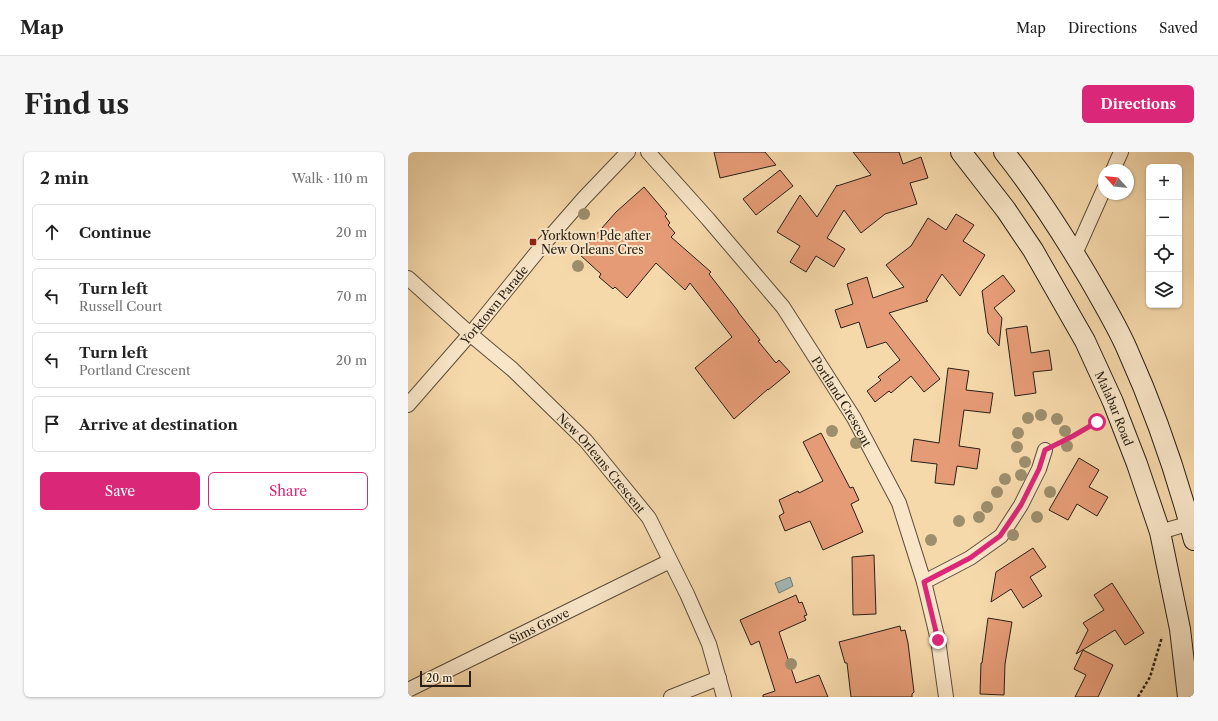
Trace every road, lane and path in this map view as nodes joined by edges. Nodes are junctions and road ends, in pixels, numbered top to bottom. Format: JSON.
{"nodes":[{"id":1,"x":628,"y":152,"type":"edge"},
{"id":2,"x":648,"y":152,"type":"edge"},
{"id":3,"x":961,"y":152,"type":"edge"},
{"id":4,"x":1004,"y":152,"type":"edge"},
{"id":5,"x":1121,"y":152,"type":"edge"},
{"id":6,"x":1115,"y":164,"type":"edge"},
{"id":7,"x":1099,"y":200,"type":"edge"},
{"id":8,"x":1075,"y":254,"type":"junction"},
{"id":9,"x":408,"y":278,"type":"edge"},
{"id":10,"x":470,"y":334,"type":"junction"},
{"id":11,"x":408,"y":405,"type":"edge"},
{"id":12,"x":1097,"y":422,"type":"dead end"},
{"id":13,"x":1045,"y":450,"type":"joint"},
{"id":14,"x":1193,"y":529,"type":"edge"},
{"id":15,"x":1160,"y":532,"type":"junction"},
{"id":16,"x":670,"y":561,"type":"junction"},
{"id":17,"x":924,"y":582,"type":"junction"},
{"id":18,"x":1162,"y":634,"type":"dead end"},
{"id":19,"x":719,"y":678,"type":"junction"},
{"id":20,"x":408,"y":690,"type":"edge"},
{"id":21,"x":671,"y":697,"type":"edge"},
{"id":22,"x":724,"y":697,"type":"edge"},
{"id":23,"x":946,"y":697,"type":"edge"},
{"id":24,"x":1138,"y":697,"type":"edge"},
{"id":25,"x":1188,"y":697,"type":"edge"}],
"edges":[{"from":1,"to":10,"type":"street","name":"Yorktown Parade"},
{"from":2,"to":17,"type":"street","name":"Portland Crescent"},
{"from":3,"to":15,"type":"main road","name":"Malabar Road"},
{"from":4,"to":8,"type":"main road"},
{"from":5,"to":6,"type":"street"},
{"from":7,"to":8,"type":"street"},
{"from":8,"to":14,"type":"main road"},
{"from":9,"to":10,"type":"street","name":"New Orleans Crescent"},
{"from":10,"to":11,"type":"street","name":"Yorktown Parade"},
{"from":10,"to":16,"type":"street","name":"New Orleans Crescent"},
{"from":12,"to":13,"type":"path"},
{"from":13,"to":17,"type":"street"},
{"from":14,"to":15,"type":"street"},
{"from":15,"to":25,"type":"main road","name":"Malabar Road"},
{"from":16,"to":19,"type":"street","name":"New Orleans Crescent"},
{"from":16,"to":20,"type":"street","name":"Sims Grove"},
{"from":17,"to":23,"type":"street","name":"Portland Crescent"},
{"from":18,"to":24,"type":"path"},
{"from":19,"to":21,"type":"street"},
{"from":19,"to":22,"type":"street","name":"New Orleans Crescent"}]}
